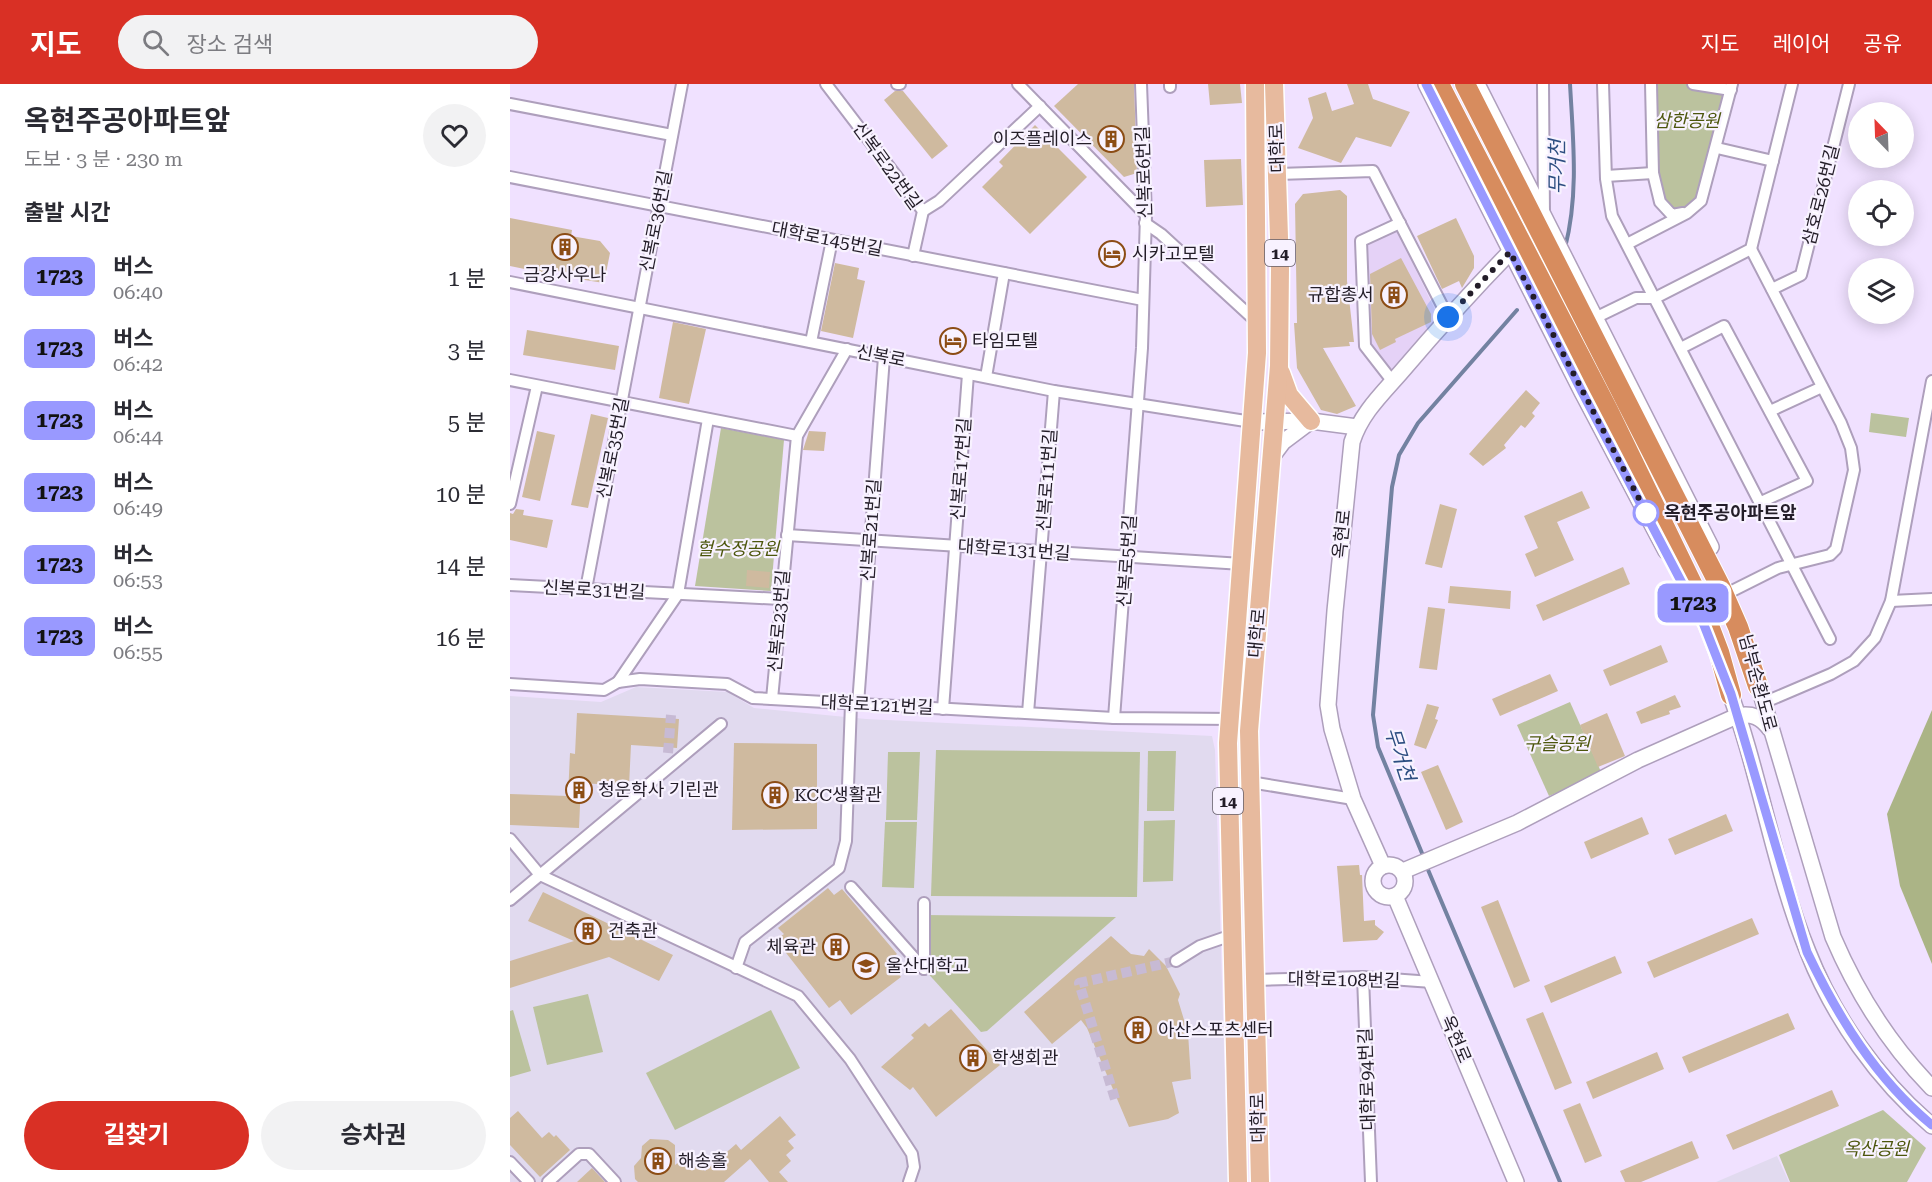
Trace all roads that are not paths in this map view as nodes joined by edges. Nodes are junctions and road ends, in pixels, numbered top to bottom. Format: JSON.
{"nodes":[{"id":1,"x":682,"y":84,"type":"edge"},
{"id":2,"x":826,"y":84,"type":"edge"},
{"id":3,"x":1018,"y":84,"type":"edge"},
{"id":4,"x":1141,"y":84,"type":"edge"},
{"id":5,"x":1255,"y":84,"type":"edge"},
{"id":6,"x":1274,"y":84,"type":"edge"},
{"id":7,"x":1426,"y":84,"type":"edge"},
{"id":8,"x":1438,"y":84,"type":"edge"},
{"id":9,"x":1465,"y":84,"type":"edge"},
{"id":10,"x":1477,"y":84,"type":"edge"},
{"id":11,"x":1543,"y":84,"type":"edge"},
{"id":12,"x":1603,"y":84,"type":"edge"},
{"id":13,"x":1651,"y":84,"type":"edge"},
{"id":14,"x":1693,"y":84,"type":"edge"},
{"id":15,"x":1792,"y":84,"type":"edge"},
{"id":16,"x":1850,"y":84,"type":"edge"},
{"id":17,"x":1732,"y":87,"type":"edge"},
{"id":18,"x":510,"y":104,"type":"edge"},
{"id":19,"x":1040,"y":106,"type":"junction"},
{"id":20,"x":672,"y":135,"type":"junction"},
{"id":21,"x":1717,"y":147,"type":"junction"},
{"id":22,"x":1773,"y":161,"type":"junction"},
{"id":23,"x":1653,"y":173,"type":"junction"},
{"id":24,"x":1278,"y":174,"type":"junction"},
{"id":25,"x":1606,"y":176,"type":"junction"},
{"id":26,"x":510,"y":177,"type":"edge"},
{"id":27,"x":659,"y":206,"type":"junction"},
{"id":28,"x":923,"y":211,"type":"junction"},
{"id":29,"x":1687,"y":213,"type":"junction"},
{"id":30,"x":1544,"y":214,"type":"junction"},
{"id":31,"x":1146,"y":219,"type":"junction"},
{"id":32,"x":1400,"y":223,"type":"junction"},
{"id":33,"x":832,"y":240,"type":"junction"},
{"id":34,"x":1627,"y":244,"type":"junction"},
{"id":35,"x":1751,"y":249,"type":"junction"},
{"id":36,"x":1510,"y":252,"type":"junction"},
{"id":37,"x":913,"y":255,"type":"junction"},
{"id":38,"x":1004,"y":273,"type":"junction"},
{"id":39,"x":510,"y":282,"type":"edge"},
{"id":40,"x":1772,"y":290,"type":"junction"},
{"id":41,"x":1655,"y":298,"type":"junction"},
{"id":42,"x":1143,"y":300,"type":"junction"},
{"id":43,"x":640,"y":307,"type":"junction"},
{"id":44,"x":1448,"y":317,"type":"junction"},
{"id":45,"x":1597,"y":317,"type":"junction"},
{"id":46,"x":1258,"y":323,"type":"junction"},
{"id":47,"x":811,"y":342,"type":"junction"},
{"id":48,"x":1681,"y":348,"type":"junction"},
{"id":49,"x":848,"y":349,"type":"junction"},
{"id":50,"x":884,"y":357,"type":"junction"},
{"id":51,"x":1279,"y":366,"type":"junction"},
{"id":52,"x":969,"y":374,"type":"junction"},
{"id":53,"x":986,"y":377,"type":"junction"},
{"id":54,"x":510,"y":381,"type":"edge"},
{"id":55,"x":1932,"y":381,"type":"edge"},
{"id":56,"x":1393,"y":382,"type":"junction"},
{"id":57,"x":537,"y":386,"type":"junction"},
{"id":58,"x":1822,"y":387,"type":"junction"},
{"id":59,"x":1054,"y":391,"type":"junction"},
{"id":60,"x":622,"y":402,"type":"junction"},
{"id":61,"x":1138,"y":404,"type":"junction"},
{"id":62,"x":1770,"y":411,"type":"junction"},
{"id":63,"x":708,"y":419,"type":"junction"},
{"id":64,"x":1252,"y":422,"type":"junction"},
{"id":65,"x":1274,"y":422,"type":"junction"},
{"id":66,"x":1311,"y":422,"type":"junction"},
{"id":67,"x":1357,"y":427,"type":"junction"},
{"id":68,"x":797,"y":436,"type":"junction"},
{"id":69,"x":1271,"y":458,"type":"junction"},
{"id":70,"x":1761,"y":502,"type":"junction"},
{"id":71,"x":510,"y":504,"type":"edge"},
{"id":72,"x":787,"y":535,"type":"junction"},
{"id":73,"x":870,"y":541,"type":"junction"},
{"id":74,"x":956,"y":546,"type":"junction"},
{"id":75,"x":1041,"y":552,"type":"junction"},
{"id":76,"x":1128,"y":558,"type":"junction"},
{"id":77,"x":1792,"y":563,"type":"junction"},
{"id":78,"x":1242,"y":564,"type":"junction"},
{"id":79,"x":510,"y":585,"type":"edge"},
{"id":80,"x":586,"y":589,"type":"junction"},
{"id":81,"x":1730,"y":592,"type":"junction"},
{"id":82,"x":678,"y":594,"type":"junction"},
{"id":83,"x":780,"y":599,"type":"junction"},
{"id":84,"x":1932,"y":599,"type":"edge"},
{"id":85,"x":1891,"y":601,"type":"junction"},
{"id":86,"x":1830,"y":639,"type":"dead end"},
{"id":87,"x":618,"y":681,"type":"junction"},
{"id":88,"x":510,"y":684,"type":"edge"},
{"id":89,"x":1731,"y":694,"type":"junction"},
{"id":90,"x":1761,"y":694,"type":"junction"},
{"id":91,"x":772,"y":699,"type":"junction"},
{"id":92,"x":854,"y":704,"type":"junction"},
{"id":93,"x":943,"y":709,"type":"junction"},
{"id":94,"x":1028,"y":713,"type":"junction"},
{"id":95,"x":1737,"y":716,"type":"junction"},
{"id":96,"x":1114,"y":718,"type":"junction"},
{"id":97,"x":1229,"y":718,"type":"junction"},
{"id":98,"x":1249,"y":719,"type":"junction"},
{"id":99,"x":721,"y":724,"type":"dead end"},
{"id":100,"x":1771,"y":731,"type":"junction"},
{"id":101,"x":668,"y":753,"type":"tunnel mouth"},
{"id":102,"x":667,"y":769,"type":"junction"},
{"id":103,"x":1250,"y":782,"type":"junction"},
{"id":104,"x":1353,"y":799,"type":"junction"},
{"id":105,"x":510,"y":839,"type":"edge"},
{"id":106,"x":1383,"y":866,"type":"junction"},
{"id":107,"x":1408,"y":869,"type":"junction"},
{"id":108,"x":540,"y":875,"type":"junction"},
{"id":109,"x":851,"y":887,"type":"dead end"},
{"id":110,"x":1395,"y":896,"type":"junction"},
{"id":111,"x":510,"y":900,"type":"edge"},
{"id":112,"x":924,"y":903,"type":"dead end"},
{"id":113,"x":1232,"y":935,"type":"junction"},
{"id":114,"x":1176,"y":961,"type":"tunnel mouth"},
{"id":115,"x":736,"y":968,"type":"junction"},
{"id":116,"x":1363,"y":977,"type":"junction"},
{"id":117,"x":1256,"y":980,"type":"junction"},
{"id":118,"x":1432,"y":982,"type":"junction"},
{"id":119,"x":1932,"y":1088,"type":"edge"},
{"id":120,"x":1236,"y":1106,"type":"junction"},
{"id":121,"x":1258,"y":1106,"type":"junction"},
{"id":122,"x":1932,"y":1125,"type":"edge"},
{"id":123,"x":510,"y":1162,"type":"edge"},
{"id":124,"x":529,"y":1182,"type":"edge"},
{"id":125,"x":548,"y":1182,"type":"edge"},
{"id":126,"x":615,"y":1182,"type":"edge"},
{"id":127,"x":909,"y":1182,"type":"edge"},
{"id":128,"x":1238,"y":1182,"type":"edge"},
{"id":129,"x":1260,"y":1182,"type":"edge"},
{"id":130,"x":1371,"y":1182,"type":"edge"},
{"id":131,"x":1515,"y":1182,"type":"edge"}],
"edges":[{"from":1,"to":20,"type":"street","name":"신복로36번길"},
{"from":2,"to":28,"type":"street","name":"신복로22번길"},
{"from":3,"to":19,"type":"street"},
{"from":4,"to":31,"type":"street","name":"신복로6번길"},
{"from":5,"to":46,"type":"main road","name":"대학로","number":"14"},
{"from":6,"to":24,"type":"main road","name":"대학로","number":"14"},
{"from":7,"to":36,"type":"main road","name":"남부순환도로"},
{"from":8,"to":89,"type":"highway"},
{"from":9,"to":90,"type":"highway"},
{"from":10,"to":30,"type":"main road","name":"남부순환도로"},
{"from":11,"to":30,"type":"street"},
{"from":12,"to":25,"type":"street"},
{"from":13,"to":23,"type":"street"},
{"from":14,"to":17,"type":"street"},
{"from":15,"to":22,"type":"street"},
{"from":16,"to":40,"type":"street","name":"삼호로26번길"},
{"from":17,"to":21,"type":"street"},
{"from":18,"to":20,"type":"street"},
{"from":19,"to":28,"type":"street"},
{"from":19,"to":31,"type":"street"},
{"from":20,"to":27,"type":"street","name":"신복로36번길"},
{"from":21,"to":22,"type":"street"},
{"from":21,"to":29,"type":"street"},
{"from":22,"to":35,"type":"street"},
{"from":23,"to":25,"type":"street"},
{"from":23,"to":29,"type":"street"},
{"from":24,"to":32,"type":"street"},
{"from":24,"to":51,"type":"main road","name":"대학로","number":"14"},
{"from":25,"to":34,"type":"street"},
{"from":26,"to":27,"type":"street","name":"대학로145번길"},
{"from":27,"to":33,"type":"street","name":"대학로145번길"},
{"from":27,"to":43,"type":"street","name":"신복로36번길"},
{"from":28,"to":37,"type":"street","name":"신복로22번길"},
{"from":29,"to":34,"type":"street"},
{"from":30,"to":45,"type":"main road","name":"남부순환도로"},
{"from":31,"to":42,"type":"street","name":"신복로6번길"},
{"from":31,"to":46,"type":"street"},
{"from":32,"to":44,"type":"street"},
{"from":32,"to":56,"type":"street"},
{"from":33,"to":37,"type":"street","name":"대학로145번길"},
{"from":33,"to":47,"type":"street"},
{"from":34,"to":41,"type":"street"},
{"from":35,"to":40,"type":"street"},
{"from":35,"to":41,"type":"street"},
{"from":36,"to":44,"type":"main road","name":"옥현로"},
{"from":36,"to":89,"type":"main road","name":"남부순환도로"},
{"from":37,"to":38,"type":"street","name":"대학로145번길"},
{"from":38,"to":42,"type":"street","name":"대학로145번길"},
{"from":38,"to":53,"type":"street"},
{"from":39,"to":43,"type":"street","name":"신복로"},
{"from":40,"to":58,"type":"street"},
{"from":41,"to":45,"type":"street"},
{"from":41,"to":48,"type":"street"},
{"from":42,"to":61,"type":"street","name":"신복로6번길"},
{"from":43,"to":47,"type":"street","name":"신복로"},
{"from":43,"to":60,"type":"street","name":"신복로35번길"},
{"from":44,"to":56,"type":"main road","name":"옥현로"},
{"from":45,"to":81,"type":"main road","name":"남부순환도로"},
{"from":46,"to":64,"type":"main road","name":"대학로","number":"14"},
{"from":47,"to":49,"type":"street","name":"신복로"},
{"from":48,"to":62,"type":"street"},
{"from":48,"to":70,"type":"street"},
{"from":49,"to":50,"type":"street","name":"신복로"},
{"from":49,"to":68,"type":"street","name":"신복로23번길"},
{"from":50,"to":52,"type":"street","name":"신복로"},
{"from":50,"to":73,"type":"street","name":"신복로21번길"},
{"from":51,"to":65,"type":"main road","name":"대학로","number":"14"},
{"from":51,"to":66,"type":"main road"},
{"from":52,"to":53,"type":"street","name":"신복로"},
{"from":52,"to":74,"type":"street","name":"신복로17번길"},
{"from":53,"to":59,"type":"street","name":"신복로"},
{"from":54,"to":57,"type":"street"},
{"from":55,"to":85,"type":"street"},
{"from":56,"to":67,"type":"main road","name":"옥현로"},
{"from":57,"to":60,"type":"street"},
{"from":57,"to":71,"type":"street"},
{"from":58,"to":62,"type":"street"},
{"from":58,"to":77,"type":"street"},
{"from":59,"to":61,"type":"street","name":"신복로"},
{"from":59,"to":75,"type":"street","name":"신복로11번길"},
{"from":60,"to":63,"type":"street"},
{"from":60,"to":80,"type":"street","name":"신복로35번길"},
{"from":61,"to":64,"type":"street","name":"신복로"},
{"from":61,"to":76,"type":"street","name":"신복로5번길"},
{"from":62,"to":70,"type":"street"},
{"from":63,"to":68,"type":"street"},
{"from":63,"to":82,"type":"street","name":"신복로31번길"},
{"from":64,"to":65,"type":"main road"},
{"from":64,"to":78,"type":"main road","name":"대학로","number":"14"},
{"from":65,"to":66,"type":"main road"},
{"from":65,"to":69,"type":"main road","name":"대학로","number":"14"},
{"from":66,"to":67,"type":"main road"},
{"from":66,"to":69,"type":"main road"},
{"from":67,"to":104,"type":"main road","name":"옥현로"},
{"from":68,"to":72,"type":"street","name":"신복로23번길"},
{"from":69,"to":98,"type":"main road","name":"대학로","number":"14"},
{"from":70,"to":77,"type":"street"},
{"from":72,"to":73,"type":"street","name":"대학로131번길"},
{"from":72,"to":83,"type":"street","name":"신복로23번길"},
{"from":73,"to":74,"type":"street","name":"대학로131번길"},
{"from":73,"to":92,"type":"street","name":"신복로21번길"},
{"from":74,"to":75,"type":"street","name":"대학로131번길"},
{"from":74,"to":93,"type":"street","name":"신복로17번길"},
{"from":75,"to":76,"type":"street","name":"대학로131번길"},
{"from":75,"to":94,"type":"street","name":"신복로11번길"},
{"from":76,"to":78,"type":"street","name":"대학로131번길"},
{"from":76,"to":96,"type":"street","name":"신복로5번길"},
{"from":77,"to":81,"type":"street"},
{"from":77,"to":86,"type":"street"},
{"from":78,"to":97,"type":"main road","name":"대학로","number":"14"},
{"from":79,"to":80,"type":"street","name":"신복로31번길"},
{"from":80,"to":82,"type":"street","name":"신복로31번길"},
{"from":81,"to":90,"type":"main road","name":"남부순환도로"},
{"from":82,"to":83,"type":"street"},
{"from":82,"to":87,"type":"street","name":"신복로31번길"},
{"from":83,"to":91,"type":"street","name":"신복로23번길"},
{"from":84,"to":85,"type":"street"},
{"from":85,"to":90,"type":"street"},
{"from":87,"to":88,"type":"street","name":"대학로121번길"},
{"from":87,"to":91,"type":"street","name":"대학로121번길"},
{"from":89,"to":95,"type":"main road","name":"남부순환도로"},
{"from":90,"to":100,"type":"main road","name":"남부순환도로"},
{"from":91,"to":92,"type":"street","name":"대학로121번길"},
{"from":92,"to":93,"type":"street","name":"대학로121번길"},
{"from":92,"to":115,"type":"street","name":"신복로21번길"},
{"from":93,"to":94,"type":"street","name":"대학로121번길"},
{"from":94,"to":96,"type":"street","name":"대학로121번길"},
{"from":95,"to":100,"type":"main road"},
{"from":95,"to":107,"type":"main road"},
{"from":95,"to":122,"type":"main road","name":"남부순환도로"},
{"from":96,"to":97,"type":"street","name":"대학로121번길"},
{"from":97,"to":98,"type":"street","name":"대학로121번길"},
{"from":97,"to":113,"type":"main road","name":"대학로","number":"14"},
{"from":98,"to":103,"type":"main road","name":"대학로","number":"14"},
{"from":99,"to":102,"type":"street"},
{"from":100,"to":119,"type":"main road","name":"남부순환도로"},
{"from":101,"to":102,"type":"street"},
{"from":102,"to":108,"type":"street"},
{"from":103,"to":104,"type":"street"},
{"from":103,"to":117,"type":"main road","name":"대학로","number":"14"},
{"from":104,"to":106,"type":"main road","name":"옥현로"},
{"from":105,"to":108,"type":"street"},
{"from":106,"to":107,"type":"main road"},
{"from":106,"to":110,"type":"main road"},
{"from":107,"to":110,"type":"main road"},
{"from":108,"to":111,"type":"street"},
{"from":108,"to":115,"type":"street"},
{"from":109,"to":112,"type":"street"},
{"from":110,"to":118,"type":"main road","name":"옥현로"},
{"from":113,"to":114,"type":"street"},
{"from":113,"to":120,"type":"main road","name":"대학로","number":"14"},
{"from":115,"to":127,"type":"street"},
{"from":116,"to":117,"type":"street","name":"대학로108번길"},
{"from":116,"to":118,"type":"street","name":"대학로108번길"},
{"from":116,"to":130,"type":"street","name":"대학로94번길"},
{"from":117,"to":121,"type":"main road","name":"대학로","number":"14"},
{"from":118,"to":131,"type":"main road","name":"옥현로"},
{"from":120,"to":121,"type":"main road"},
{"from":120,"to":128,"type":"main road","name":"대학로","number":"14"},
{"from":121,"to":129,"type":"main road","name":"대학로","number":"14"},
{"from":123,"to":124,"type":"street"},
{"from":125,"to":126,"type":"street"}]}
